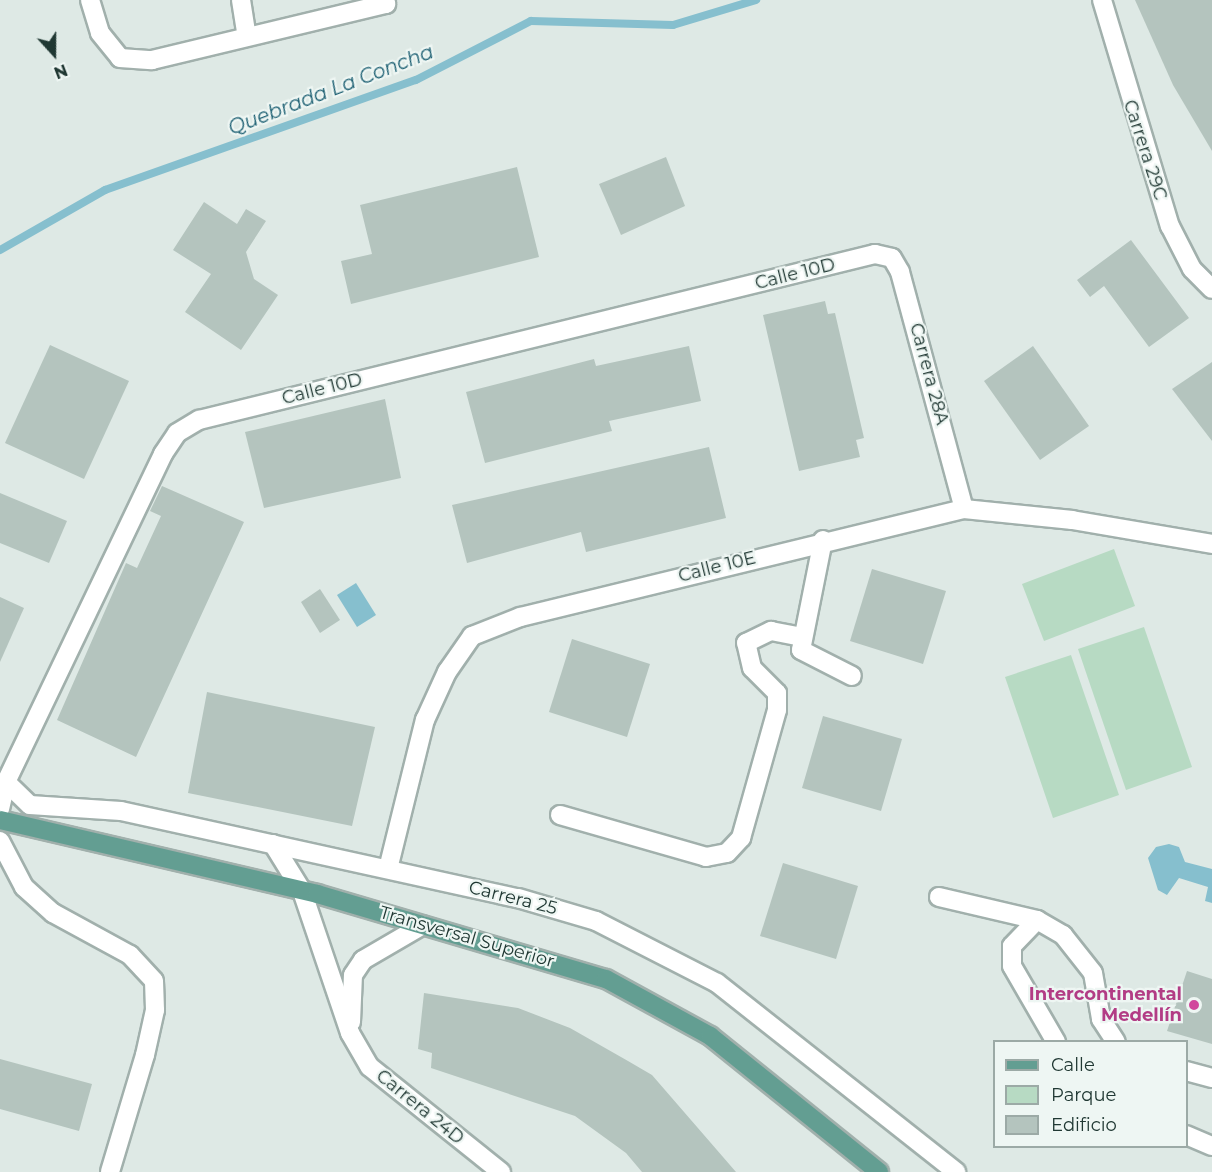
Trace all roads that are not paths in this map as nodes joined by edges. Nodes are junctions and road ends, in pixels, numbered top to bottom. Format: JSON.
{"nodes":[{"id":1,"x":90,"y":0,"type":"edge"},
{"id":2,"x":241,"y":0,"type":"edge"},
{"id":3,"x":386,"y":0,"type":"edge"},
{"id":4,"x":1102,"y":0,"type":"edge"},
{"id":5,"x":247,"y":36,"type":"junction"},
{"id":6,"x":875,"y":254,"type":"joint"},
{"id":7,"x":1212,"y":289,"type":"edge"},
{"id":8,"x":964,"y":509,"type":"junction"},
{"id":9,"x":823,"y":540,"type":"junction"},
{"id":10,"x":1212,"y":544,"type":"edge"},
{"id":11,"x":801,"y":637,"type":"junction"},
{"id":12,"x":852,"y":676,"type":"dead end"},
{"id":13,"x":6,"y":782,"type":"junction"},
{"id":14,"x":0,"y":809,"type":"edge"},
{"id":15,"x":560,"y":814,"type":"dead end"},
{"id":16,"x":0,"y":820,"type":"edge"},
{"id":17,"x":0,"y":841,"type":"edge"},
{"id":18,"x":273,"y":844,"type":"junction"},
{"id":19,"x":388,"y":869,"type":"junction"},
{"id":20,"x":302,"y":891,"type":"junction"},
{"id":21,"x":939,"y":897,"type":"dead end"},
{"id":22,"x":1037,"y":920,"type":"junction"},
{"id":23,"x":423,"y":924,"type":"junction"},
{"id":24,"x":350,"y":1033,"type":"junction"},
{"id":25,"x":1055,"y":1040,"type":"edge"},
{"id":26,"x":1115,"y":1040,"type":"edge"},
{"id":27,"x":1188,"y":1072,"type":"edge"},
{"id":28,"x":1212,"y":1078,"type":"edge"},
{"id":29,"x":1188,"y":1136,"type":"edge"},
{"id":30,"x":1212,"y":1146,"type":"edge"},
{"id":31,"x":110,"y":1172,"type":"edge"},
{"id":32,"x":501,"y":1172,"type":"edge"},
{"id":33,"x":879,"y":1172,"type":"edge"},
{"id":34,"x":956,"y":1172,"type":"edge"}],
"edges":[{"from":1,"to":5,"type":"street"},
{"from":2,"to":5,"type":"street"},
{"from":3,"to":5,"type":"street"},
{"from":4,"to":7,"type":"street","name":"Carrera 29C"},
{"from":6,"to":8,"type":"street","name":"Carrera 28A"},
{"from":6,"to":13,"type":"street","name":"Calle 10D"},
{"from":8,"to":9,"type":"street","name":"Calle 10E"},
{"from":8,"to":10,"type":"street","name":"Calle 10E"},
{"from":9,"to":11,"type":"street"},
{"from":9,"to":19,"type":"street","name":"Calle 10E"},
{"from":11,"to":12,"type":"street"},
{"from":11,"to":15,"type":"street"},
{"from":13,"to":14,"type":"street","name":"Calle 10D"},
{"from":13,"to":18,"type":"street","name":"Carrera 25"},
{"from":16,"to":20,"type":"main road","name":"Transversal Superior"},
{"from":17,"to":31,"type":"street"},
{"from":18,"to":19,"type":"street","name":"Carrera 25"},
{"from":18,"to":20,"type":"street","name":"Carrera 24D"},
{"from":19,"to":34,"type":"street","name":"Carrera 25"},
{"from":20,"to":23,"type":"main road","name":"Transversal Superior"},
{"from":20,"to":24,"type":"street","name":"Carrera 24D"},
{"from":21,"to":22,"type":"street"},
{"from":22,"to":25,"type":"street"},
{"from":22,"to":26,"type":"street"},
{"from":23,"to":24,"type":"street"},
{"from":23,"to":33,"type":"main road","name":"Transversal Superior"},
{"from":24,"to":32,"type":"street","name":"Carrera 24D"},
{"from":27,"to":28,"type":"street"},
{"from":29,"to":30,"type":"street"}]}
